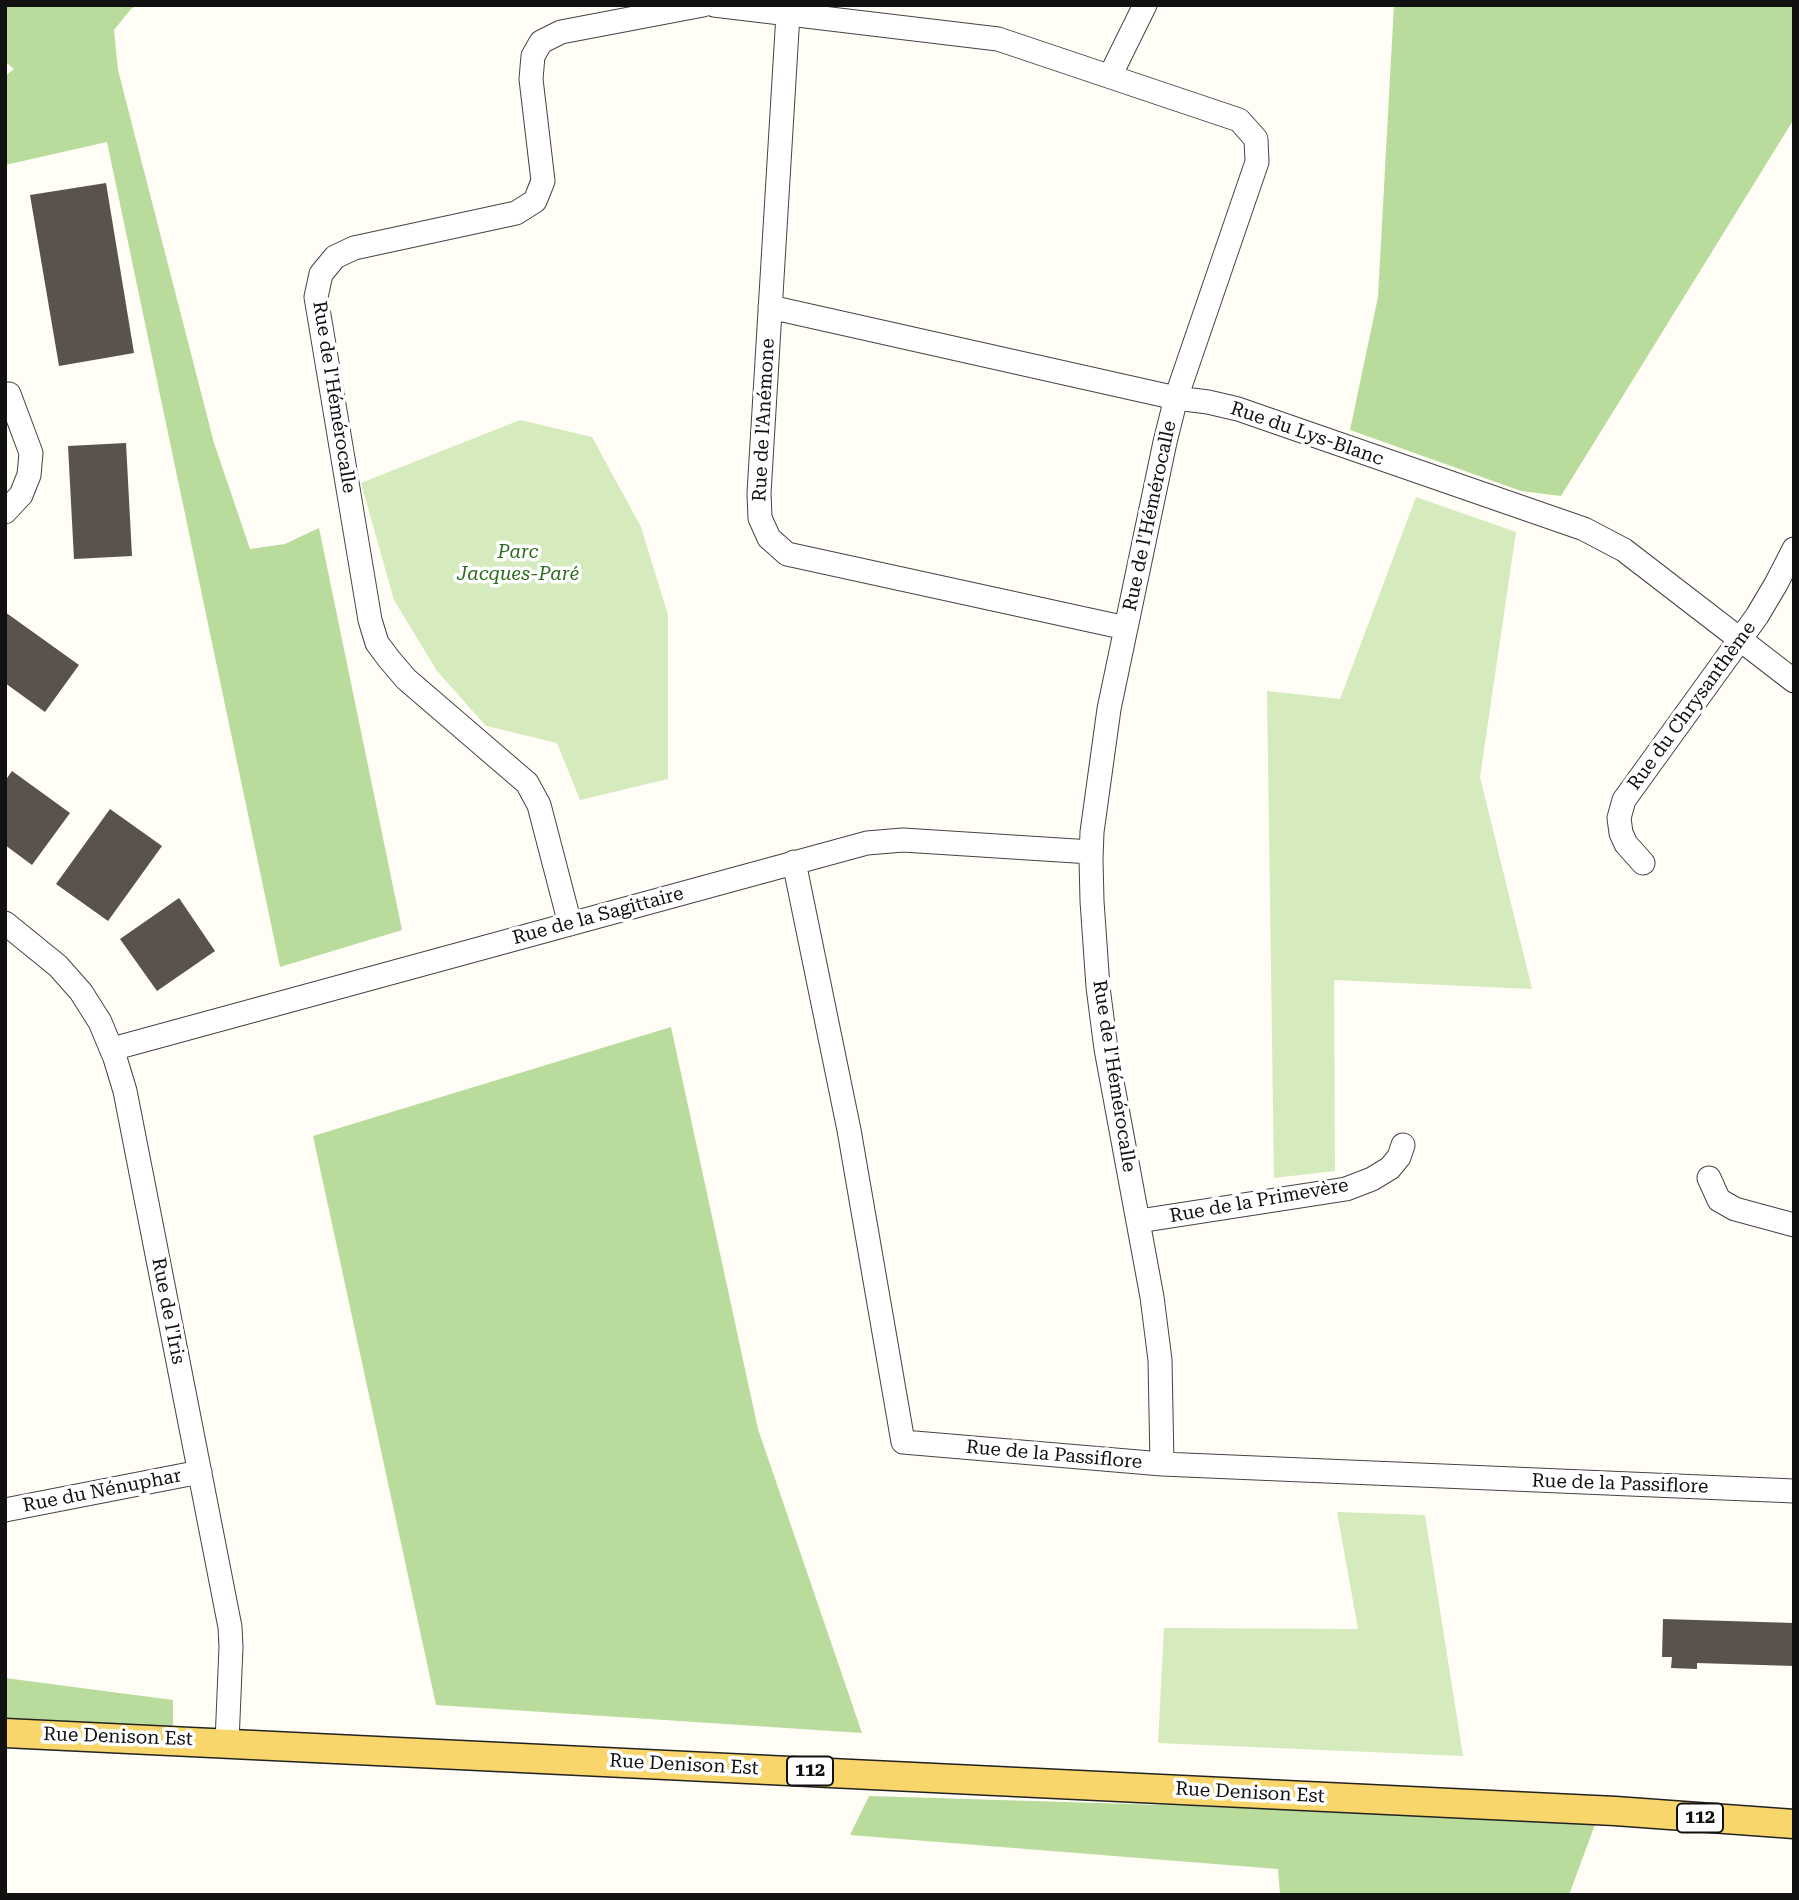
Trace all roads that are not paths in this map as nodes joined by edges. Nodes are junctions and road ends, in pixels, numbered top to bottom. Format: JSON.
{"nodes":[{"id":1,"x":704,"y":5,"type":"edge"},
{"id":2,"x":714,"y":5,"type":"edge"},
{"id":3,"x":1145,"y":5,"type":"edge"},
{"id":4,"x":673,"y":8,"type":"edge"},
{"id":5,"x":788,"y":14,"type":"junction"},
{"id":6,"x":882,"y":15,"type":"edge"},
{"id":7,"x":1110,"y":76,"type":"junction"},
{"id":8,"x":770,"y":307,"type":"junction"},
{"id":9,"x":9,"y":394,"type":"dead end"},
{"id":10,"x":1176,"y":398,"type":"junction"},
{"id":11,"x":5,"y":512,"type":"edge"},
{"id":12,"x":1794,"y":549,"type":"edge"},
{"id":13,"x":1126,"y":628,"type":"junction"},
{"id":14,"x":1739,"y":639,"type":"junction"},
{"id":15,"x":1794,"y":681,"type":"edge"},
{"id":16,"x":1091,"y":852,"type":"junction"},
{"id":17,"x":794,"y":862,"type":"junction"},
{"id":18,"x":1643,"y":863,"type":"dead end"},
{"id":19,"x":5,"y":923,"type":"edge"},
{"id":20,"x":570,"y":924,"type":"junction"},
{"id":21,"x":111,"y":1049,"type":"junction"},
{"id":22,"x":1403,"y":1145,"type":"dead end"},
{"id":23,"x":1709,"y":1178,"type":"dead end"},
{"id":24,"x":1139,"y":1221,"type":"junction"},
{"id":25,"x":1794,"y":1226,"type":"edge"},
{"id":26,"x":1162,"y":1464,"type":"junction"},
{"id":27,"x":200,"y":1472,"type":"junction"},
{"id":28,"x":1794,"y":1491,"type":"edge"},
{"id":29,"x":5,"y":1510,"type":"edge"},
{"id":30,"x":5,"y":1732,"type":"edge"},
{"id":31,"x":227,"y":1742,"type":"junction"},
{"id":32,"x":1794,"y":1808,"type":"edge"},
{"id":33,"x":1615,"y":1811,"type":"junction"},
{"id":34,"x":1794,"y":1824,"type":"edge"}],
"edges":[{"from":1,"to":4,"type":"street","name":"Rue de l'Hémérocalle"},
{"from":2,"to":5,"type":"street","name":"Rue de l'Hémérocalle"},
{"from":3,"to":7,"type":"street"},
{"from":4,"to":20,"type":"street","name":"Rue de l'Hémérocalle"},
{"from":5,"to":6,"type":"street","name":"Rue de l'Hémérocalle"},
{"from":5,"to":8,"type":"street","name":"Rue de l'Anémone"},
{"from":6,"to":7,"type":"street","name":"Rue de l'Hémérocalle"},
{"from":7,"to":10,"type":"street","name":"Rue de l'Hémérocalle"},
{"from":8,"to":10,"type":"street","name":"Rue du Lys-Blanc"},
{"from":8,"to":13,"type":"street","name":"Rue de l'Anémone"},
{"from":9,"to":11,"type":"street"},
{"from":10,"to":13,"type":"street","name":"Rue de l'Hémérocalle"},
{"from":10,"to":14,"type":"street","name":"Rue du Lys-Blanc"},
{"from":12,"to":14,"type":"street","name":"Rue du Chrysanthème"},
{"from":13,"to":16,"type":"street","name":"Rue de l'Hémérocalle"},
{"from":14,"to":15,"type":"street","name":"Rue du Lys-Blanc"},
{"from":14,"to":18,"type":"street","name":"Rue du Chrysanthème"},
{"from":16,"to":17,"type":"street","name":"Rue de la Sagittaire"},
{"from":16,"to":24,"type":"street","name":"Rue de l'Hémérocalle"},
{"from":17,"to":20,"type":"street","name":"Rue de la Sagittaire"},
{"from":17,"to":26,"type":"street","name":"Rue de la Passiflore"},
{"from":19,"to":21,"type":"street","name":"Rue de l'Iris"},
{"from":20,"to":21,"type":"street","name":"Rue de la Sagittaire"},
{"from":21,"to":27,"type":"street","name":"Rue de l'Iris"},
{"from":22,"to":24,"type":"street","name":"Rue de la Primevère"},
{"from":23,"to":25,"type":"street"},
{"from":24,"to":26,"type":"street","name":"Rue de l'Hémérocalle"},
{"from":26,"to":28,"type":"street","name":"Rue de la Passiflore"},
{"from":27,"to":29,"type":"street","name":"Rue du Nénuphar"},
{"from":27,"to":31,"type":"street","name":"Rue de l'Iris"},
{"from":30,"to":31,"type":"main road","name":"Rue Denison Est","number":"112"},
{"from":31,"to":33,"type":"main road","name":"Rue Denison Est","number":"112"},
{"from":32,"to":33,"type":"main road","name":"Rue Denison Est"},
{"from":33,"to":34,"type":"main road","name":"Rue Denison Est","number":"112"}]}
